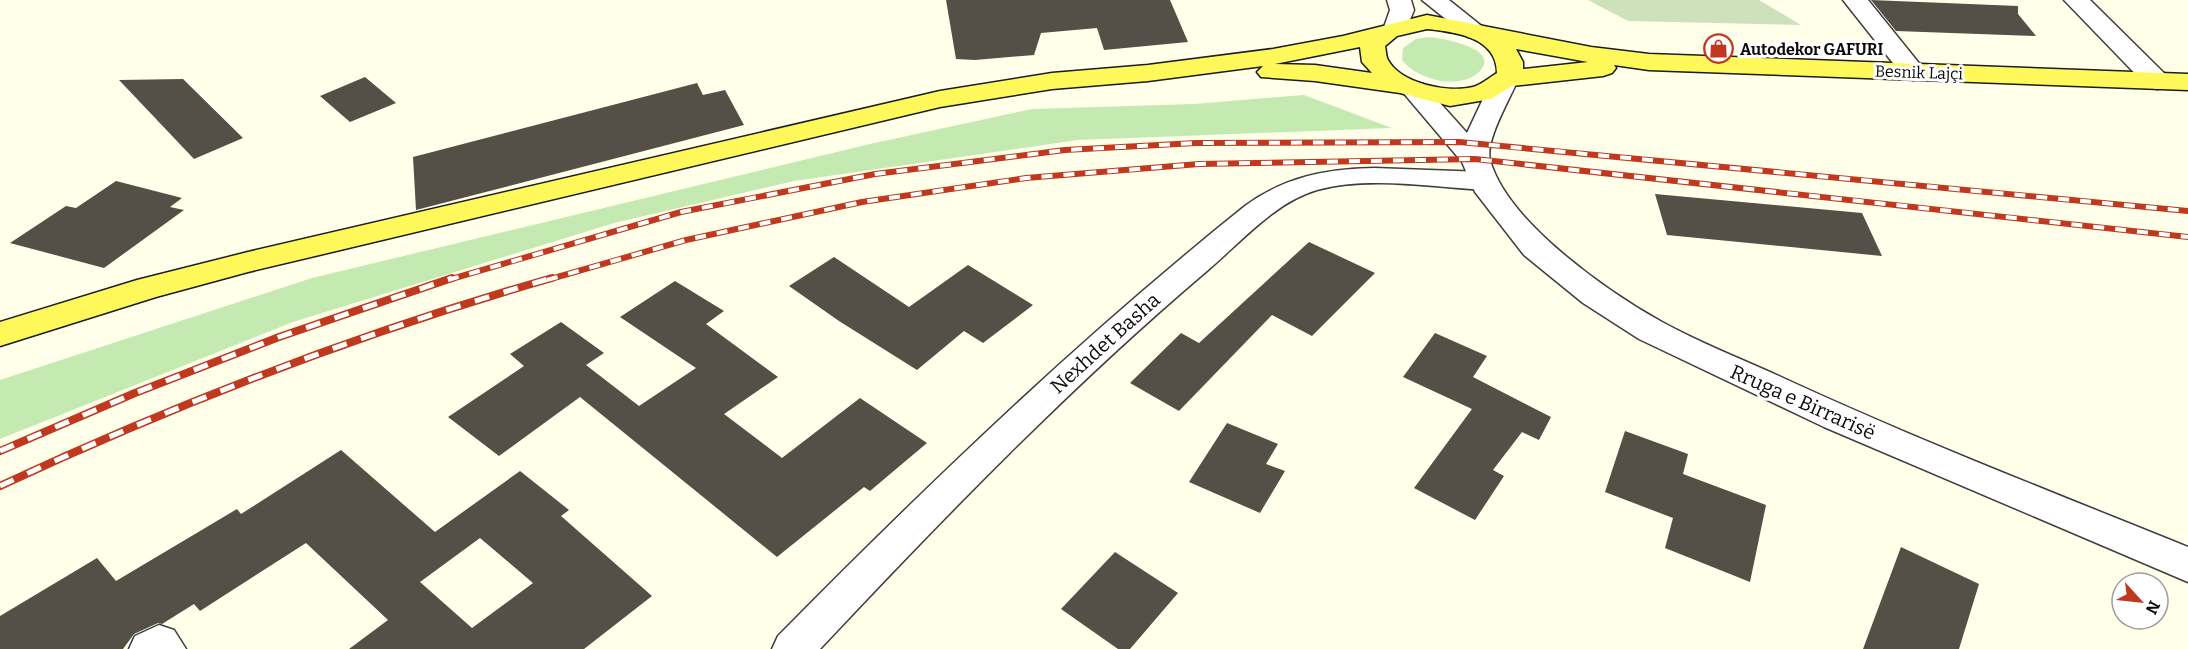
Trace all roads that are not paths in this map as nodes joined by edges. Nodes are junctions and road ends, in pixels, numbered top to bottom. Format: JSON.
{"nodes":[{"id":1,"x":1399,"y":0,"type":"edge"},
{"id":2,"x":1436,"y":0,"type":"edge"},
{"id":3,"x":1855,"y":0,"type":"edge"},
{"id":4,"x":2076,"y":0,"type":"edge"},
{"id":5,"x":1390,"y":30,"type":"junction"},
{"id":6,"x":1480,"y":33,"type":"junction"},
{"id":7,"x":1649,"y":62,"type":"junction"},
{"id":8,"x":1913,"y":72,"type":"junction"},
{"id":9,"x":1148,"y":73,"type":"junction"},
{"id":10,"x":2157,"y":81,"type":"junction"},
{"id":11,"x":1505,"y":82,"type":"junction"},
{"id":12,"x":2188,"y":82,"type":"edge"},
{"id":13,"x":1407,"y":88,"type":"junction"},
{"id":14,"x":1480,"y":170,"type":"junction"},
{"id":15,"x":0,"y":334,"type":"edge"},
{"id":16,"x":2188,"y":565,"type":"edge"},
{"id":17,"x":150,"y":649,"type":"edge"},
{"id":18,"x":165,"y":649,"type":"edge"},
{"id":19,"x":793,"y":649,"type":"edge"}],
"edges":[{"from":1,"to":5,"type":"street"},
{"from":2,"to":6,"type":"street"},
{"from":3,"to":8,"type":"street"},
{"from":4,"to":10,"type":"street"},
{"from":5,"to":6,"type":"main road","name":"Besnik Lajçi"},
{"from":5,"to":9,"type":"main road","name":"Besnik Lajçi"},
{"from":5,"to":13,"type":"main road"},
{"from":6,"to":7,"type":"main road","name":"Besnik Lajçi"},
{"from":6,"to":11,"type":"main road"},
{"from":7,"to":8,"type":"main road","name":"Besnik Lajçi"},
{"from":7,"to":11,"type":"main road","name":"Besnik Lajçi"},
{"from":8,"to":10,"type":"main road","name":"Besnik Lajçi"},
{"from":9,"to":13,"type":"main road","name":"Besnik Lajçi"},
{"from":9,"to":15,"type":"main road"},
{"from":10,"to":12,"type":"main road","name":"Besnik Lajçi"},
{"from":11,"to":13,"type":"main road","name":"Besnik Lajçi"},
{"from":11,"to":14,"type":"street"},
{"from":13,"to":14,"type":"street","name":"Rruga e Birrarisë"},
{"from":14,"to":16,"type":"street","name":"Rruga e Birrarisë"},
{"from":14,"to":19,"type":"street","name":"Nexhdet Basha"},
{"from":17,"to":18,"type":"street"}]}
